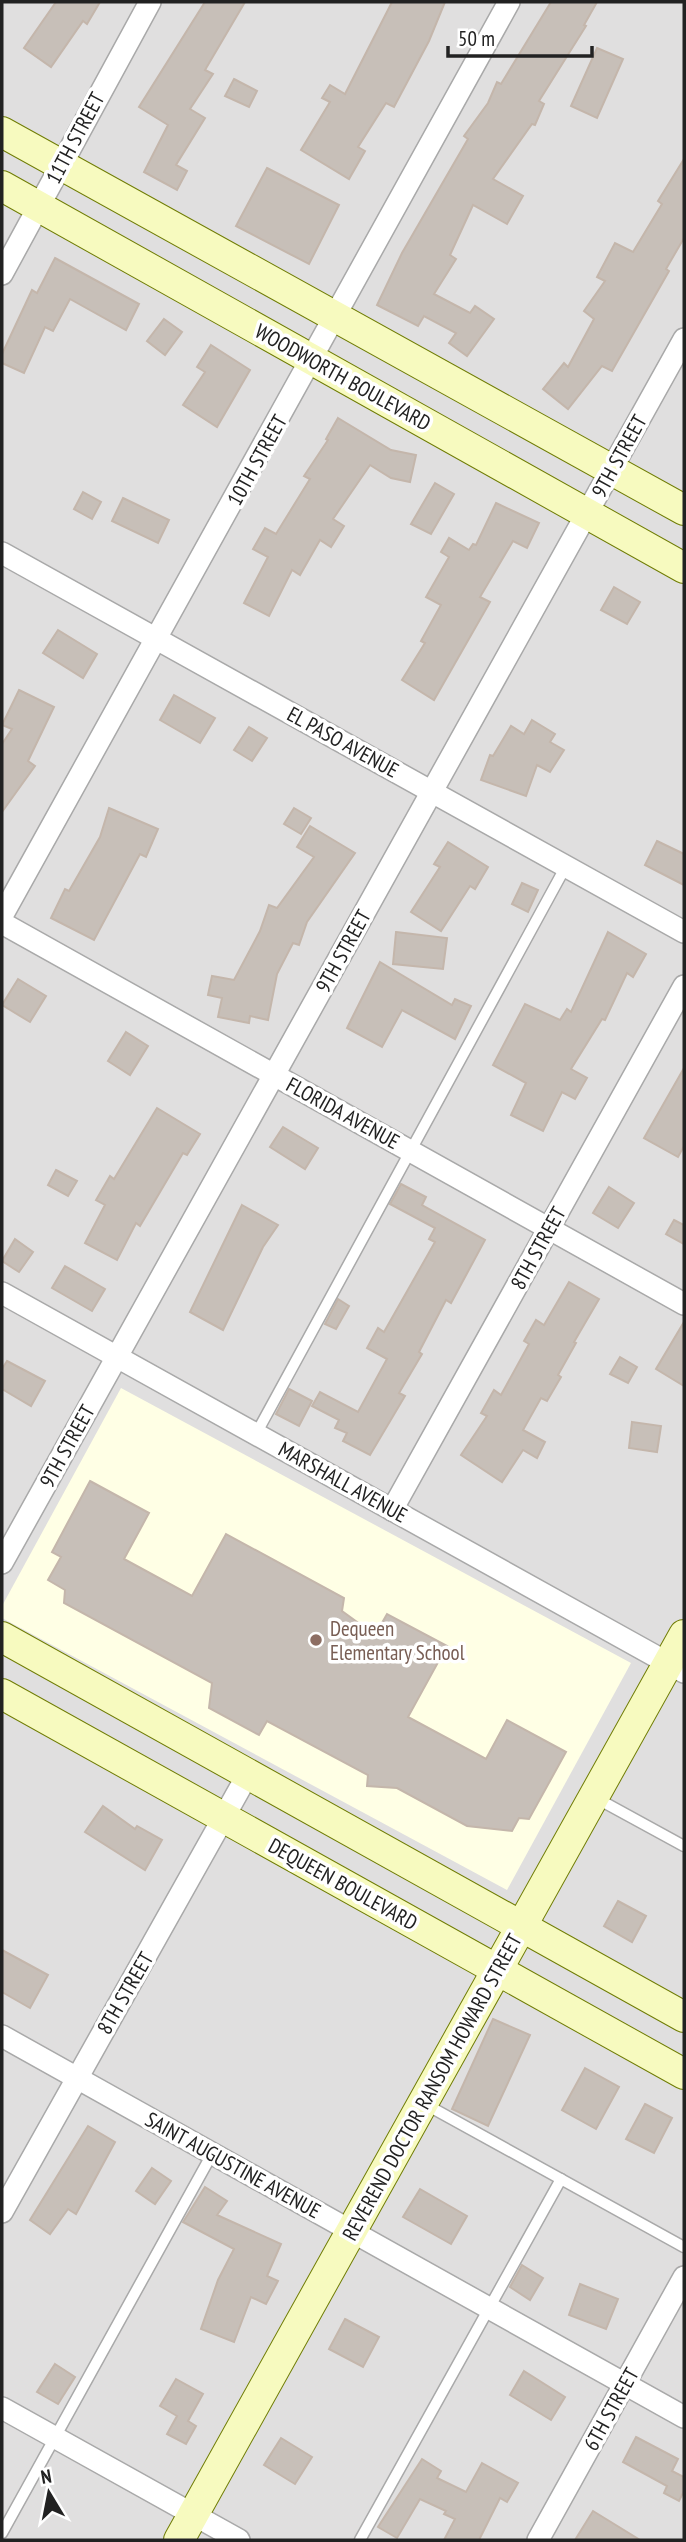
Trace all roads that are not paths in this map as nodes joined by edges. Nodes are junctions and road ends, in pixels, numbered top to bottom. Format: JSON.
{"nodes":[{"id":1,"x":150,"y":2,"type":"edge"},
{"id":2,"x":509,"y":2,"type":"edge"},
{"id":3,"x":2,"y":132,"type":"edge"},
{"id":4,"x":59,"y":164,"type":"junction"},
{"id":5,"x":2,"y":186,"type":"edge"},
{"id":6,"x":40,"y":207,"type":"junction"},
{"id":7,"x":2,"y":274,"type":"edge"},
{"id":8,"x":335,"y":316,"type":"junction"},
{"id":9,"x":684,"y":339,"type":"edge"},
{"id":10,"x":312,"y":360,"type":"junction"},
{"id":11,"x":612,"y":470,"type":"junction"},
{"id":12,"x":684,"y":510,"type":"edge"},
{"id":13,"x":587,"y":514,"type":"junction"},
{"id":14,"x":2,"y":553,"type":"edge"},
{"id":15,"x":684,"y":568,"type":"edge"},
{"id":16,"x":157,"y":639,"type":"junction"},
{"id":17,"x":432,"y":792,"type":"junction"},
{"id":18,"x":566,"y":866,"type":"junction"},
{"id":19,"x":2,"y":916,"type":"edge"},
{"id":20,"x":2,"y":923,"type":"edge"},
{"id":21,"x":684,"y":932,"type":"edge"},
{"id":22,"x":684,"y":986,"type":"edge"},
{"id":23,"x":274,"y":1075,"type":"junction"},
{"id":24,"x":413,"y":1152,"type":"junction"},
{"id":25,"x":549,"y":1228,"type":"junction"},
{"id":26,"x":2,"y":1293,"type":"edge"},
{"id":27,"x":684,"y":1304,"type":"edge"},
{"id":28,"x":117,"y":1356,"type":"junction"},
{"id":29,"x":256,"y":1434,"type":"junction"},
{"id":30,"x":392,"y":1510,"type":"junction"},
{"id":31,"x":2,"y":1563,"type":"edge"},
{"id":32,"x":684,"y":1635,"type":"edge"},
{"id":33,"x":2,"y":1637,"type":"edge"},
{"id":34,"x":676,"y":1667,"type":"edge"},
{"id":35,"x":2,"y":1694,"type":"edge"},
{"id":36,"x":248,"y":1774,"type":"junction"},
{"id":37,"x":594,"y":1796,"type":"junction"},
{"id":38,"x":224,"y":1818,"type":"junction"},
{"id":39,"x":684,"y":1846,"type":"edge"},
{"id":40,"x":522,"y":1926,"type":"junction"},
{"id":41,"x":497,"y":1970,"type":"junction"},
{"id":42,"x":684,"y":2017,"type":"edge"},
{"id":43,"x":2,"y":2036,"type":"edge"},
{"id":44,"x":684,"y":2074,"type":"edge"},
{"id":45,"x":77,"y":2078,"type":"junction"},
{"id":46,"x":423,"y":2102,"type":"junction"},
{"id":47,"x":212,"y":2154,"type":"junction"},
{"id":48,"x":561,"y":2179,"type":"junction"},
{"id":49,"x":2,"y":2212,"type":"edge"},
{"id":50,"x":351,"y":2231,"type":"junction"},
{"id":51,"x":684,"y":2247,"type":"edge"},
{"id":52,"x":684,"y":2277,"type":"edge"},
{"id":53,"x":490,"y":2308,"type":"junction"},
{"id":54,"x":625,"y":2384,"type":"junction"},
{"id":55,"x":2,"y":2408,"type":"edge"},
{"id":56,"x":684,"y":2417,"type":"edge"},
{"id":57,"x":55,"y":2438,"type":"junction"},
{"id":58,"x":186,"y":2528,"type":"edge"},
{"id":59,"x":2,"y":2533,"type":"edge"},
{"id":60,"x":239,"y":2540,"type":"edge"},
{"id":61,"x":360,"y":2540,"type":"edge"},
{"id":62,"x":538,"y":2540,"type":"edge"}],
"edges":[{"from":1,"to":4,"type":"street","name":"11TH STREET"},
{"from":2,"to":8,"type":"street","name":"10TH STREET"},
{"from":3,"to":4,"type":"street"},
{"from":4,"to":6,"type":"street","name":"11TH STREET"},
{"from":4,"to":8,"type":"street"},
{"from":5,"to":6,"type":"street","name":"WOODWORTH BOULEVARD"},
{"from":6,"to":7,"type":"street","name":"11TH STREET"},
{"from":6,"to":10,"type":"street","name":"WOODWORTH BOULEVARD"},
{"from":8,"to":10,"type":"street","name":"10TH STREET"},
{"from":8,"to":11,"type":"street"},
{"from":9,"to":11,"type":"street","name":"9TH STREET"},
{"from":10,"to":13,"type":"street","name":"WOODWORTH BOULEVARD"},
{"from":10,"to":16,"type":"street","name":"10TH STREET"},
{"from":11,"to":12,"type":"street"},
{"from":11,"to":13,"type":"street","name":"9TH STREET"},
{"from":13,"to":15,"type":"street","name":"WOODWORTH BOULEVARD"},
{"from":13,"to":17,"type":"street","name":"9TH STREET"},
{"from":14,"to":16,"type":"street","name":"EL PASO AVENUE"},
{"from":16,"to":17,"type":"street","name":"EL PASO AVENUE"},
{"from":16,"to":19,"type":"street","name":"10TH STREET"},
{"from":17,"to":18,"type":"street","name":"EL PASO AVENUE"},
{"from":17,"to":23,"type":"street","name":"9TH STREET"},
{"from":18,"to":21,"type":"street","name":"EL PASO AVENUE"},
{"from":18,"to":24,"type":"lane"},
{"from":20,"to":23,"type":"street","name":"FLORIDA AVENUE"},
{"from":22,"to":25,"type":"street","name":"8TH STREET"},
{"from":23,"to":24,"type":"street","name":"FLORIDA AVENUE"},
{"from":23,"to":28,"type":"street","name":"9TH STREET"},
{"from":24,"to":25,"type":"street","name":"FLORIDA AVENUE"},
{"from":24,"to":29,"type":"lane"},
{"from":25,"to":27,"type":"street","name":"FLORIDA AVENUE"},
{"from":25,"to":30,"type":"street","name":"8TH STREET"},
{"from":26,"to":28,"type":"street","name":"MARSHALL AVENUE"},
{"from":28,"to":29,"type":"street","name":"MARSHALL AVENUE"},
{"from":28,"to":31,"type":"street","name":"9TH STREET"},
{"from":29,"to":30,"type":"street","name":"MARSHALL AVENUE"},
{"from":30,"to":34,"type":"street","name":"MARSHALL AVENUE"},
{"from":32,"to":34,"type":"street","name":"REVEREND DOCTOR RANSOM HOWARD STREET"},
{"from":33,"to":36,"type":"street"},
{"from":34,"to":37,"type":"street","name":"REVEREND DOCTOR RANSOM HOWARD STREET"},
{"from":35,"to":38,"type":"street","name":"DEQUEEN BOULEVARD"},
{"from":36,"to":38,"type":"street","name":"8TH STREET"},
{"from":36,"to":40,"type":"street"},
{"from":37,"to":39,"type":"lane"},
{"from":37,"to":40,"type":"street","name":"REVEREND DOCTOR RANSOM HOWARD STREET"},
{"from":38,"to":41,"type":"street","name":"DEQUEEN BOULEVARD"},
{"from":38,"to":45,"type":"street","name":"8TH STREET"},
{"from":40,"to":41,"type":"street","name":"REVEREND DOCTOR RANSOM HOWARD STREET"},
{"from":40,"to":42,"type":"street"},
{"from":41,"to":44,"type":"street","name":"DEQUEEN BOULEVARD"},
{"from":41,"to":46,"type":"street","name":"REVEREND DOCTOR RANSOM HOWARD STREET"},
{"from":43,"to":45,"type":"street","name":"SAINT AUGUSTINE AVENUE"},
{"from":45,"to":47,"type":"street","name":"SAINT AUGUSTINE AVENUE"},
{"from":45,"to":49,"type":"street","name":"8TH STREET"},
{"from":46,"to":48,"type":"lane"},
{"from":46,"to":50,"type":"street","name":"REVEREND DOCTOR RANSOM HOWARD STREET"},
{"from":47,"to":50,"type":"street","name":"SAINT AUGUSTINE AVENUE"},
{"from":47,"to":57,"type":"lane"},
{"from":48,"to":51,"type":"lane"},
{"from":48,"to":53,"type":"lane"},
{"from":50,"to":53,"type":"street","name":"SAINT AUGUSTINE AVENUE"},
{"from":50,"to":58,"type":"street","name":"REVEREND DOCTOR RANSOM HOWARD STREET"},
{"from":52,"to":54,"type":"street","name":"6TH STREET"},
{"from":53,"to":54,"type":"street","name":"SAINT AUGUSTINE AVENUE"},
{"from":53,"to":61,"type":"lane"},
{"from":54,"to":56,"type":"street","name":"SAINT AUGUSTINE AVENUE"},
{"from":54,"to":62,"type":"street","name":"6TH STREET"},
{"from":55,"to":57,"type":"street"},
{"from":57,"to":58,"type":"street"},
{"from":57,"to":59,"type":"lane"},
{"from":58,"to":60,"type":"street"}]}
